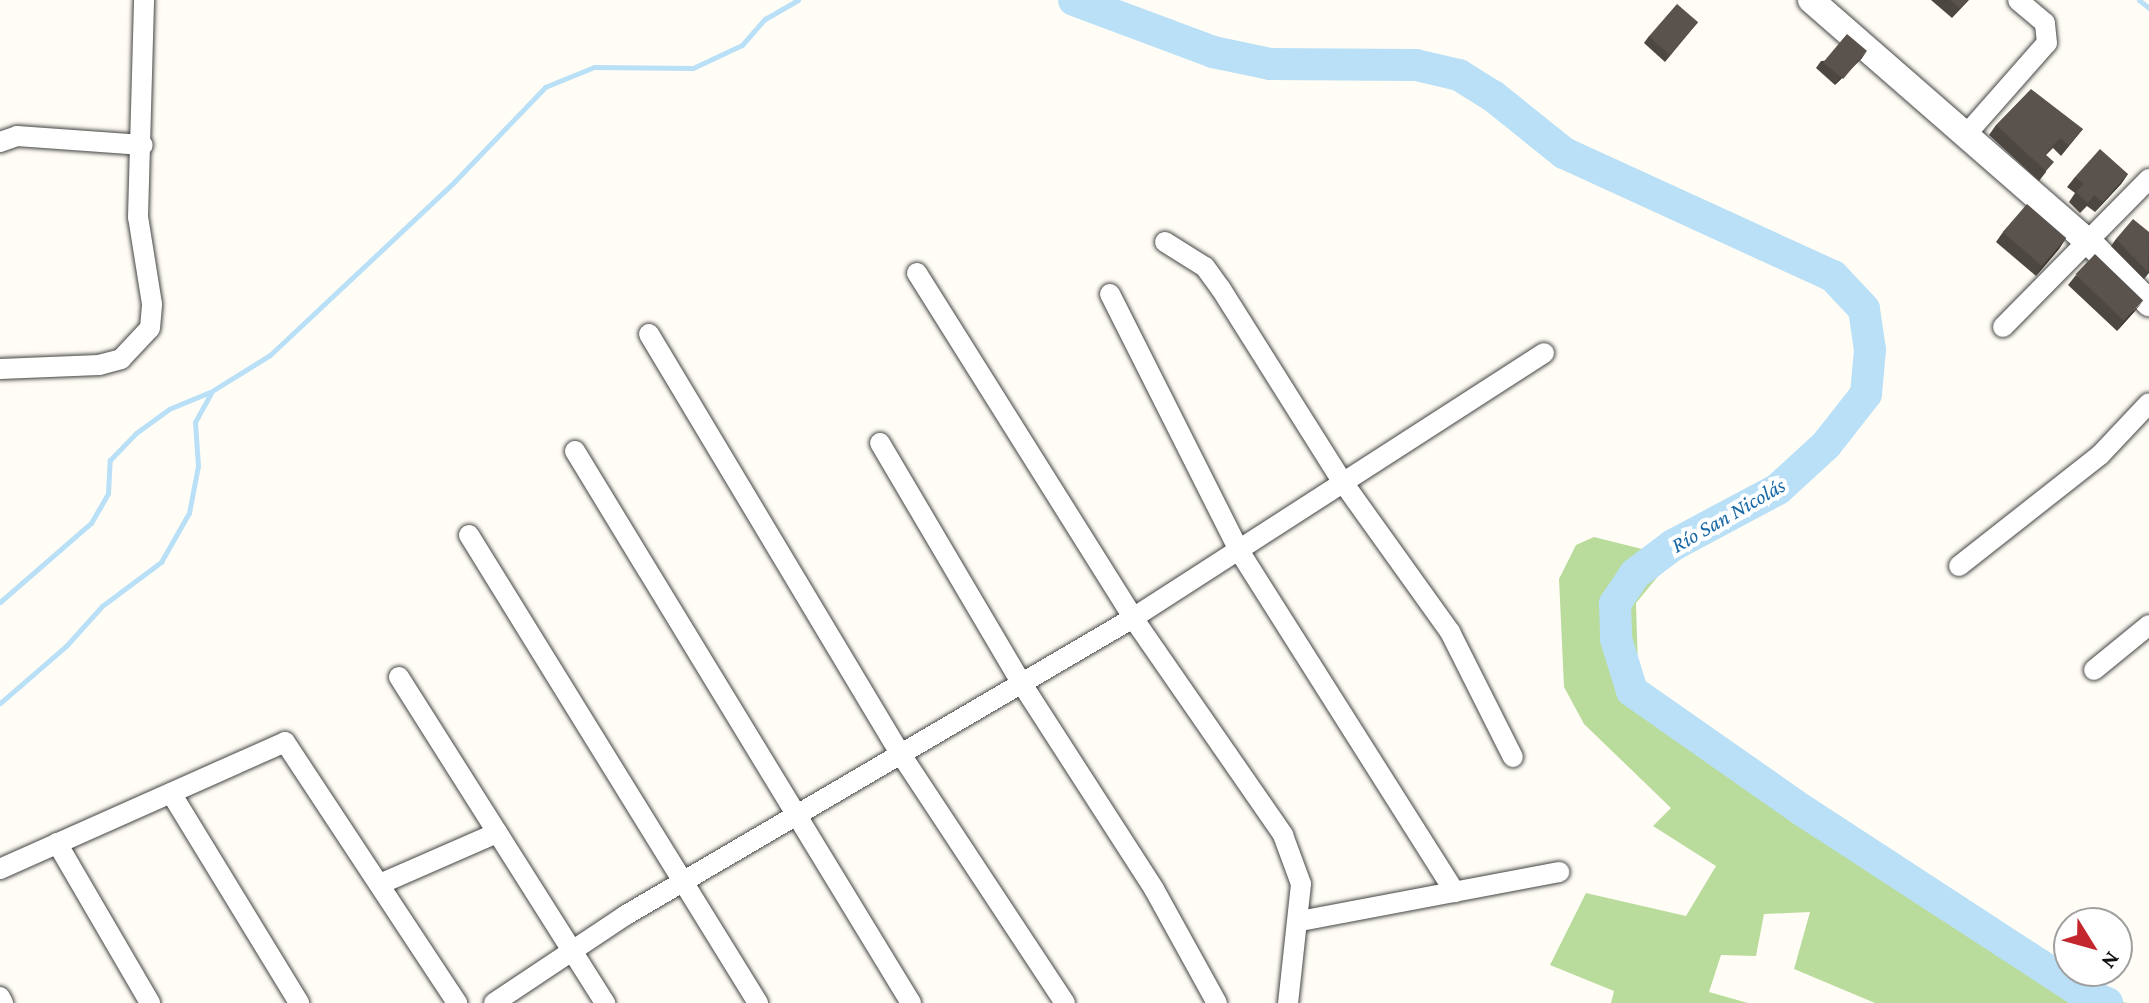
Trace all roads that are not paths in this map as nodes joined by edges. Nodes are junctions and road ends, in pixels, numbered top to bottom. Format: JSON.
{"nodes":[{"id":1,"x":144,"y":0,"type":"edge"},
{"id":2,"x":1811,"y":0,"type":"edge"},
{"id":3,"x":2018,"y":0,"type":"edge"},
{"id":4,"x":1964,"y":137,"type":"junction"},
{"id":5,"x":0,"y":142,"type":"edge"},
{"id":6,"x":143,"y":145,"type":"junction"},
{"id":7,"x":2149,"y":179,"type":"edge"},
{"id":8,"x":1165,"y":242,"type":"dead end"},
{"id":9,"x":2091,"y":244,"type":"junction"},
{"id":10,"x":917,"y":273,"type":"dead end"},
{"id":11,"x":1110,"y":294,"type":"dead end"},
{"id":12,"x":2149,"y":303,"type":"edge"},
{"id":13,"x":2003,"y":327,"type":"dead end"},
{"id":14,"x":649,"y":334,"type":"dead end"},
{"id":15,"x":1544,"y":353,"type":"dead end"},
{"id":16,"x":0,"y":369,"type":"edge"},
{"id":17,"x":2149,"y":403,"type":"edge"},
{"id":18,"x":880,"y":443,"type":"dead end"},
{"id":19,"x":575,"y":451,"type":"dead end"},
{"id":20,"x":1342,"y":481,"type":"junction"},
{"id":21,"x":469,"y":535,"type":"dead end"},
{"id":22,"x":1238,"y":549,"type":"junction"},
{"id":23,"x":1959,"y":566,"type":"dead end"},
{"id":24,"x":1133,"y":618,"type":"junction"},
{"id":25,"x":2149,"y":625,"type":"edge"},
{"id":26,"x":2094,"y":670,"type":"dead end"},
{"id":27,"x":399,"y":677,"type":"dead end"},
{"id":28,"x":1022,"y":684,"type":"junction"},
{"id":29,"x":902,"y":756,"type":"junction"},
{"id":30,"x":1513,"y":757,"type":"dead end"},
{"id":31,"x":171,"y":793,"type":"junction"},
{"id":32,"x":795,"y":820,"type":"junction"},
{"id":33,"x":497,"y":833,"type":"junction"},
{"id":34,"x":57,"y":843,"type":"junction"},
{"id":35,"x":0,"y":869,"type":"edge"},
{"id":36,"x":1559,"y":872,"type":"dead end"},
{"id":37,"x":684,"y":882,"type":"junction"},
{"id":38,"x":380,"y":884,"type":"junction"},
{"id":39,"x":1455,"y":892,"type":"junction"},
{"id":40,"x":1300,"y":921,"type":"junction"},
{"id":41,"x":575,"y":949,"type":"junction"},
{"id":42,"x":0,"y":997,"type":"edge"},
{"id":43,"x":3,"y":1003,"type":"edge"},
{"id":44,"x":150,"y":1003,"type":"edge"},
{"id":45,"x":299,"y":1003,"type":"edge"},
{"id":46,"x":457,"y":1003,"type":"edge"},
{"id":47,"x":494,"y":1003,"type":"edge"},
{"id":48,"x":605,"y":1003,"type":"edge"},
{"id":49,"x":758,"y":1003,"type":"edge"},
{"id":50,"x":911,"y":1003,"type":"edge"},
{"id":51,"x":1065,"y":1003,"type":"edge"},
{"id":52,"x":1217,"y":1003,"type":"edge"},
{"id":53,"x":1288,"y":1003,"type":"edge"}],
"edges":[{"from":1,"to":6,"type":"street"},
{"from":2,"to":4,"type":"street"},
{"from":3,"to":4,"type":"street"},
{"from":4,"to":9,"type":"street"},
{"from":5,"to":6,"type":"street"},
{"from":6,"to":16,"type":"street"},
{"from":7,"to":9,"type":"street"},
{"from":8,"to":20,"type":"street"},
{"from":9,"to":12,"type":"street"},
{"from":9,"to":13,"type":"street"},
{"from":10,"to":24,"type":"street"},
{"from":11,"to":22,"type":"street"},
{"from":14,"to":29,"type":"street"},
{"from":15,"to":20,"type":"street"},
{"from":17,"to":23,"type":"street"},
{"from":18,"to":28,"type":"street"},
{"from":19,"to":32,"type":"street"},
{"from":20,"to":22,"type":"street"},
{"from":20,"to":30,"type":"street"},
{"from":21,"to":37,"type":"street"},
{"from":22,"to":24,"type":"street"},
{"from":22,"to":39,"type":"street"},
{"from":24,"to":28,"type":"street"},
{"from":24,"to":40,"type":"street"},
{"from":25,"to":26,"type":"street"},
{"from":27,"to":33,"type":"street"},
{"from":28,"to":29,"type":"street"},
{"from":28,"to":52,"type":"street"},
{"from":29,"to":32,"type":"street"},
{"from":29,"to":51,"type":"street"},
{"from":31,"to":34,"type":"street"},
{"from":31,"to":38,"type":"street"},
{"from":31,"to":45,"type":"street"},
{"from":32,"to":37,"type":"street"},
{"from":32,"to":50,"type":"street"},
{"from":33,"to":38,"type":"street"},
{"from":33,"to":41,"type":"street"},
{"from":34,"to":35,"type":"street"},
{"from":34,"to":44,"type":"street"},
{"from":36,"to":39,"type":"street"},
{"from":37,"to":41,"type":"street"},
{"from":37,"to":49,"type":"street"},
{"from":38,"to":46,"type":"street"},
{"from":39,"to":40,"type":"street"},
{"from":40,"to":53,"type":"street"},
{"from":41,"to":47,"type":"street"},
{"from":41,"to":48,"type":"street"},
{"from":42,"to":43,"type":"street"}]}
